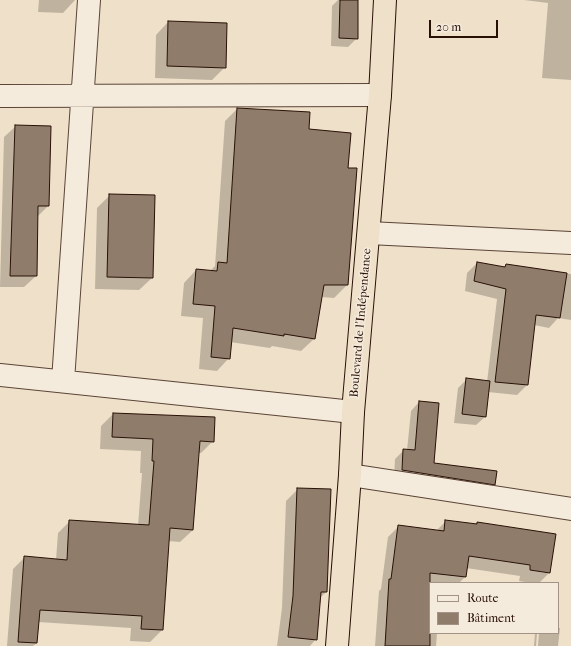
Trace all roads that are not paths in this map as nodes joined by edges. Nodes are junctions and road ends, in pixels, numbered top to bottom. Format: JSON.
{"nodes":[{"id":1,"x":89,"y":0,"type":"edge"},
{"id":2,"x":385,"y":0,"type":"edge"},
{"id":3,"x":380,"y":95,"type":"junction"},
{"id":4,"x":0,"y":96,"type":"edge"},
{"id":5,"x":82,"y":96,"type":"junction"},
{"id":6,"x":369,"y":233,"type":"junction"},
{"id":7,"x":571,"y":243,"type":"edge"},
{"id":8,"x":0,"y":375,"type":"edge"},
{"id":9,"x":63,"y":381,"type":"junction"},
{"id":10,"x":353,"y":412,"type":"junction"},
{"id":11,"x":350,"y":475,"type":"junction"},
{"id":12,"x":571,"y":509,"type":"edge"},
{"id":13,"x":337,"y":646,"type":"edge"}],
"edges":[{"from":1,"to":5,"type":"street"},
{"from":2,"to":3,"type":"highway","name":"Boulevard de l'Indépendance"},
{"from":3,"to":5,"type":"street"},
{"from":3,"to":6,"type":"highway","name":"Boulevard de l'Indépendance"},
{"from":4,"to":5,"type":"street"},
{"from":5,"to":9,"type":"street"},
{"from":6,"to":7,"type":"street"},
{"from":6,"to":10,"type":"highway","name":"Boulevard de l'Indépendance"},
{"from":8,"to":9,"type":"street"},
{"from":9,"to":10,"type":"street"},
{"from":10,"to":11,"type":"highway","name":"Boulevard de l'Indépendance"},
{"from":11,"to":12,"type":"street"},
{"from":11,"to":13,"type":"highway","name":"Boulevard de l'Indépendance"}]}
